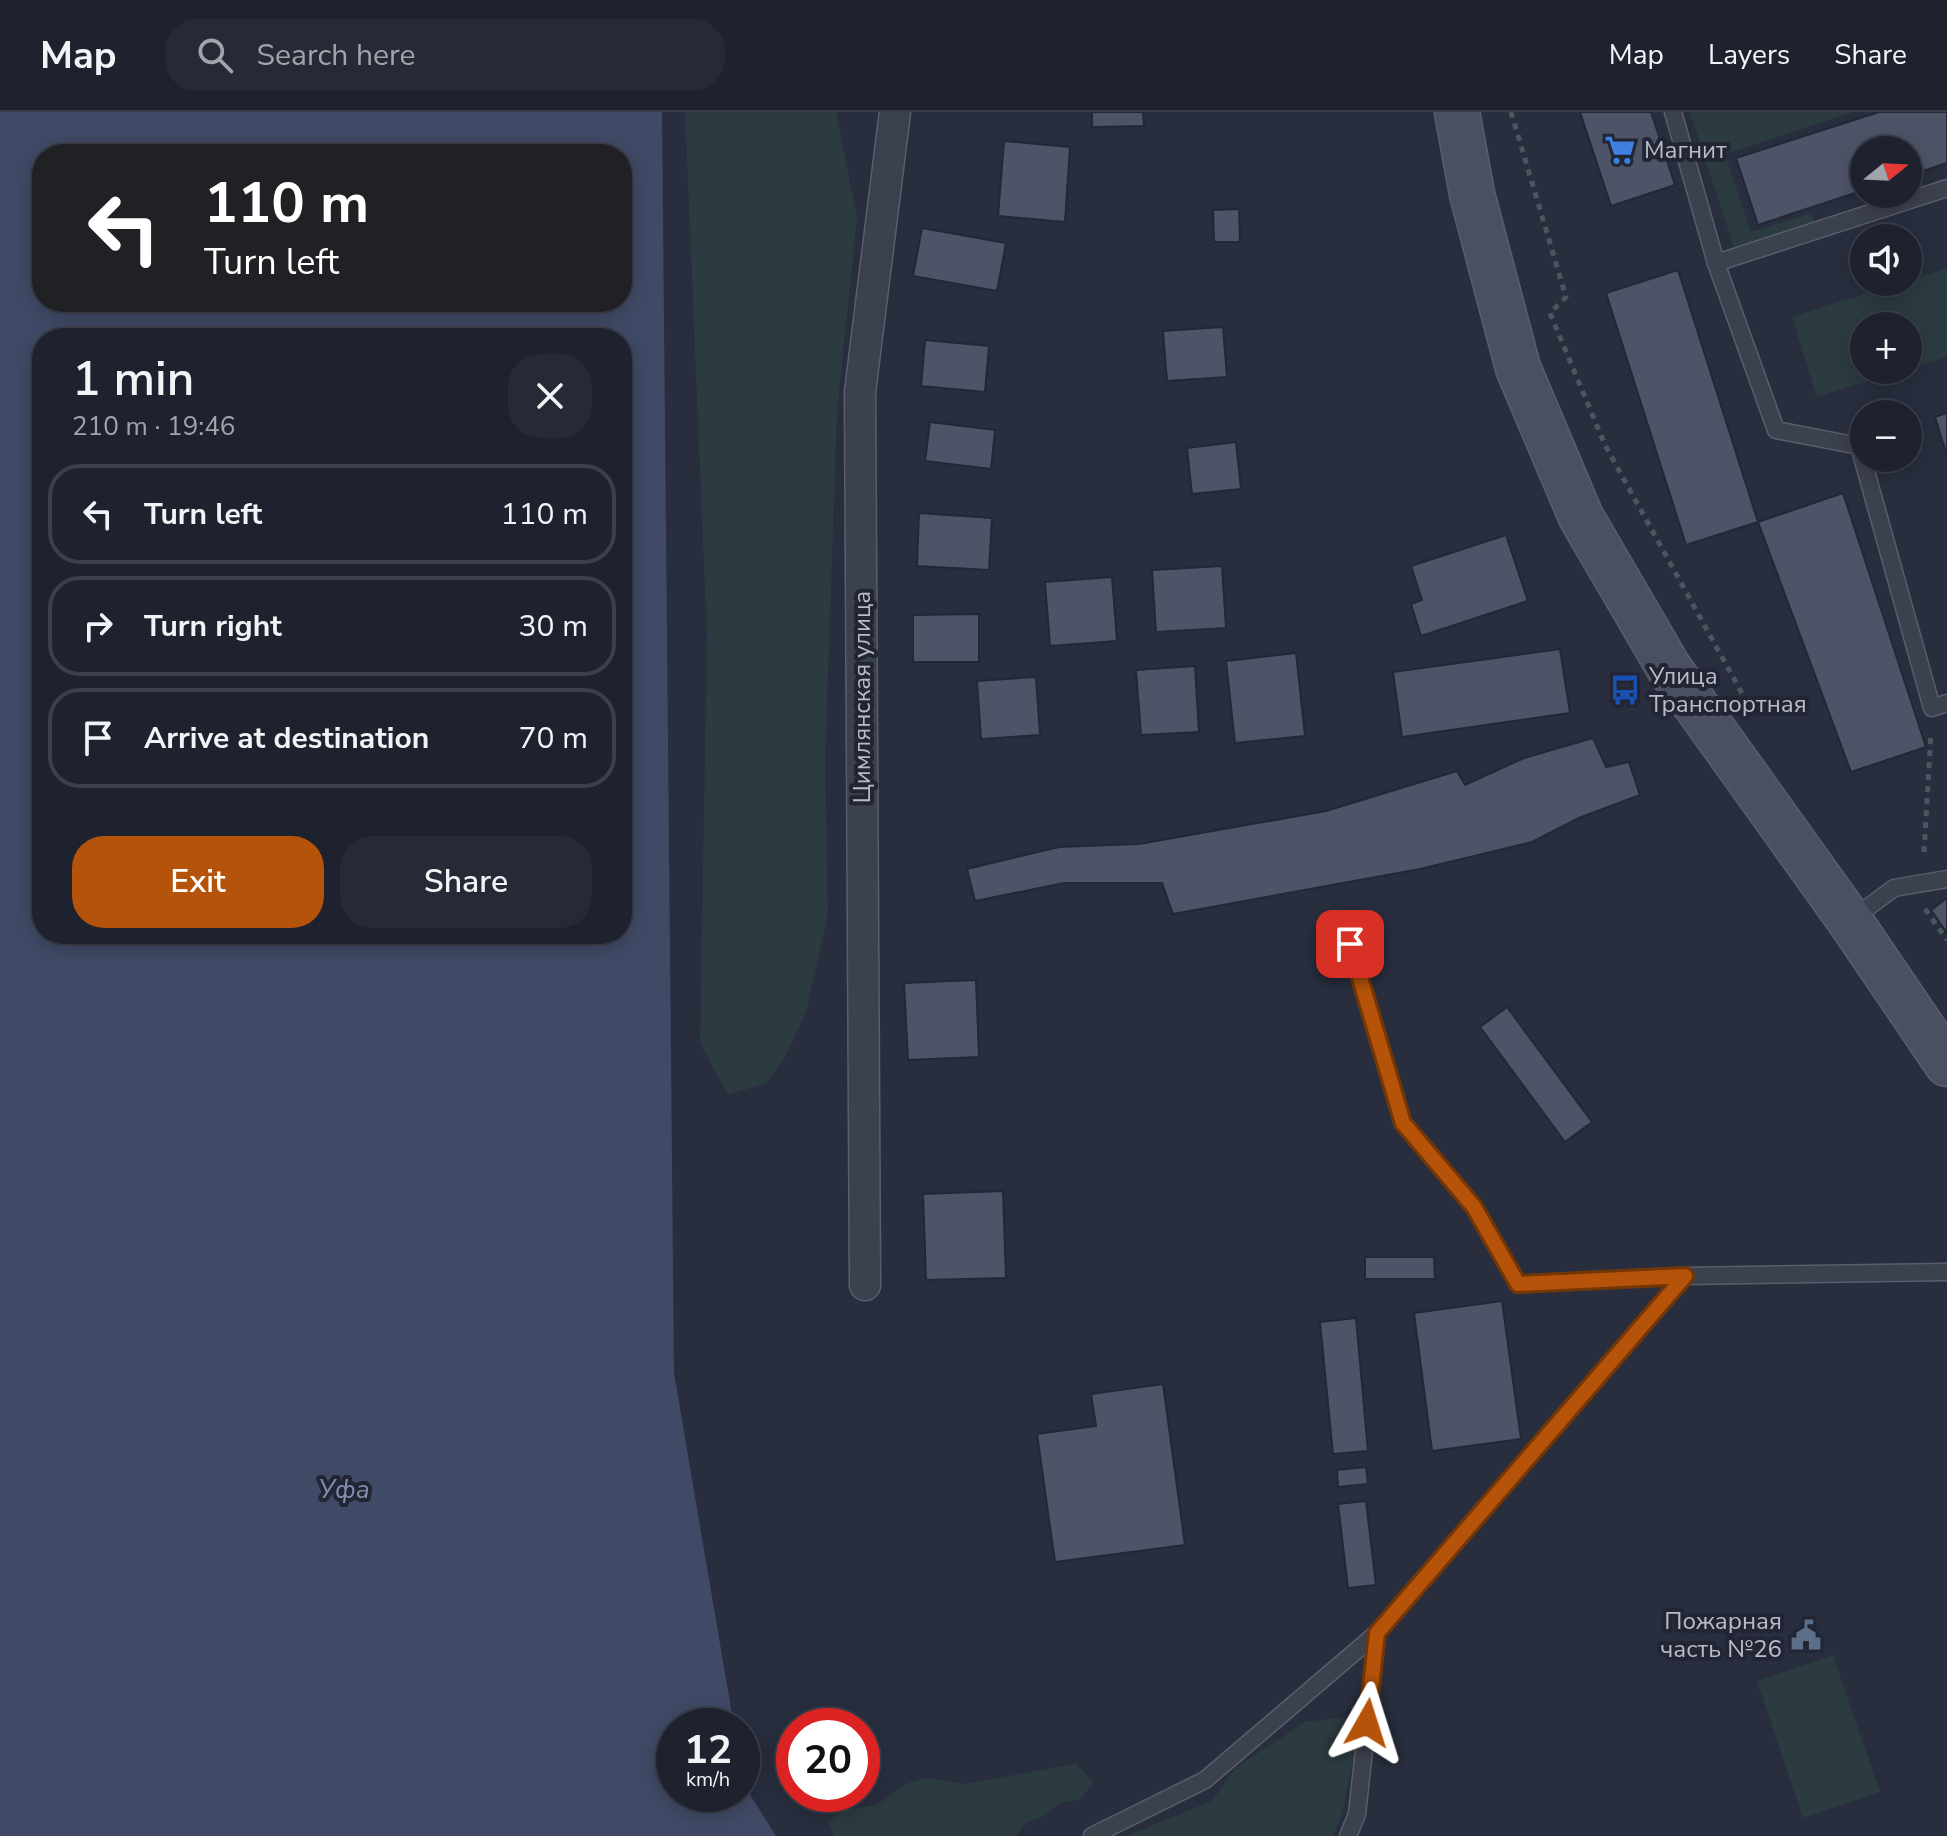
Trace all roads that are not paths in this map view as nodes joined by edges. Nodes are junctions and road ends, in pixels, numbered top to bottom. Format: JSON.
{"nodes":[{"id":1,"x":895,"y":112,"type":"edge"},
{"id":2,"x":1457,"y":112,"type":"edge"},
{"id":3,"x":1673,"y":112,"type":"edge"},
{"id":4,"x":1947,"y":188,"type":"edge"},
{"id":5,"x":1716,"y":263,"type":"junction"},
{"id":6,"x":1940,"y":706,"type":"edge"},
{"id":7,"x":1947,"y":879,"type":"edge"},
{"id":8,"x":1850,"y":921,"type":"junction"},
{"id":9,"x":1350,"y":944,"type":"dead end"},
{"id":10,"x":1947,"y":1064,"type":"edge"},
{"id":11,"x":1947,"y":1272,"type":"edge"},
{"id":12,"x":1685,"y":1276,"type":"junction"},
{"id":13,"x":865,"y":1285,"type":"dead end"},
{"id":14,"x":1377,"y":1633,"type":"junction"},
{"id":15,"x":1092,"y":1836,"type":"edge"},
{"id":16,"x":1348,"y":1836,"type":"edge"}],
"edges":[{"from":1,"to":13,"type":"street","name":"Цимлянская улица"},
{"from":2,"to":8,"type":"street"},
{"from":3,"to":5,"type":"lane"},
{"from":4,"to":5,"type":"lane"},
{"from":5,"to":6,"type":"lane"},
{"from":7,"to":8,"type":"lane"},
{"from":8,"to":10,"type":"street"},
{"from":9,"to":12,"type":"lane"},
{"from":11,"to":12,"type":"lane"},
{"from":12,"to":14,"type":"lane"},
{"from":14,"to":15,"type":"lane"},
{"from":14,"to":16,"type":"lane"}]}
